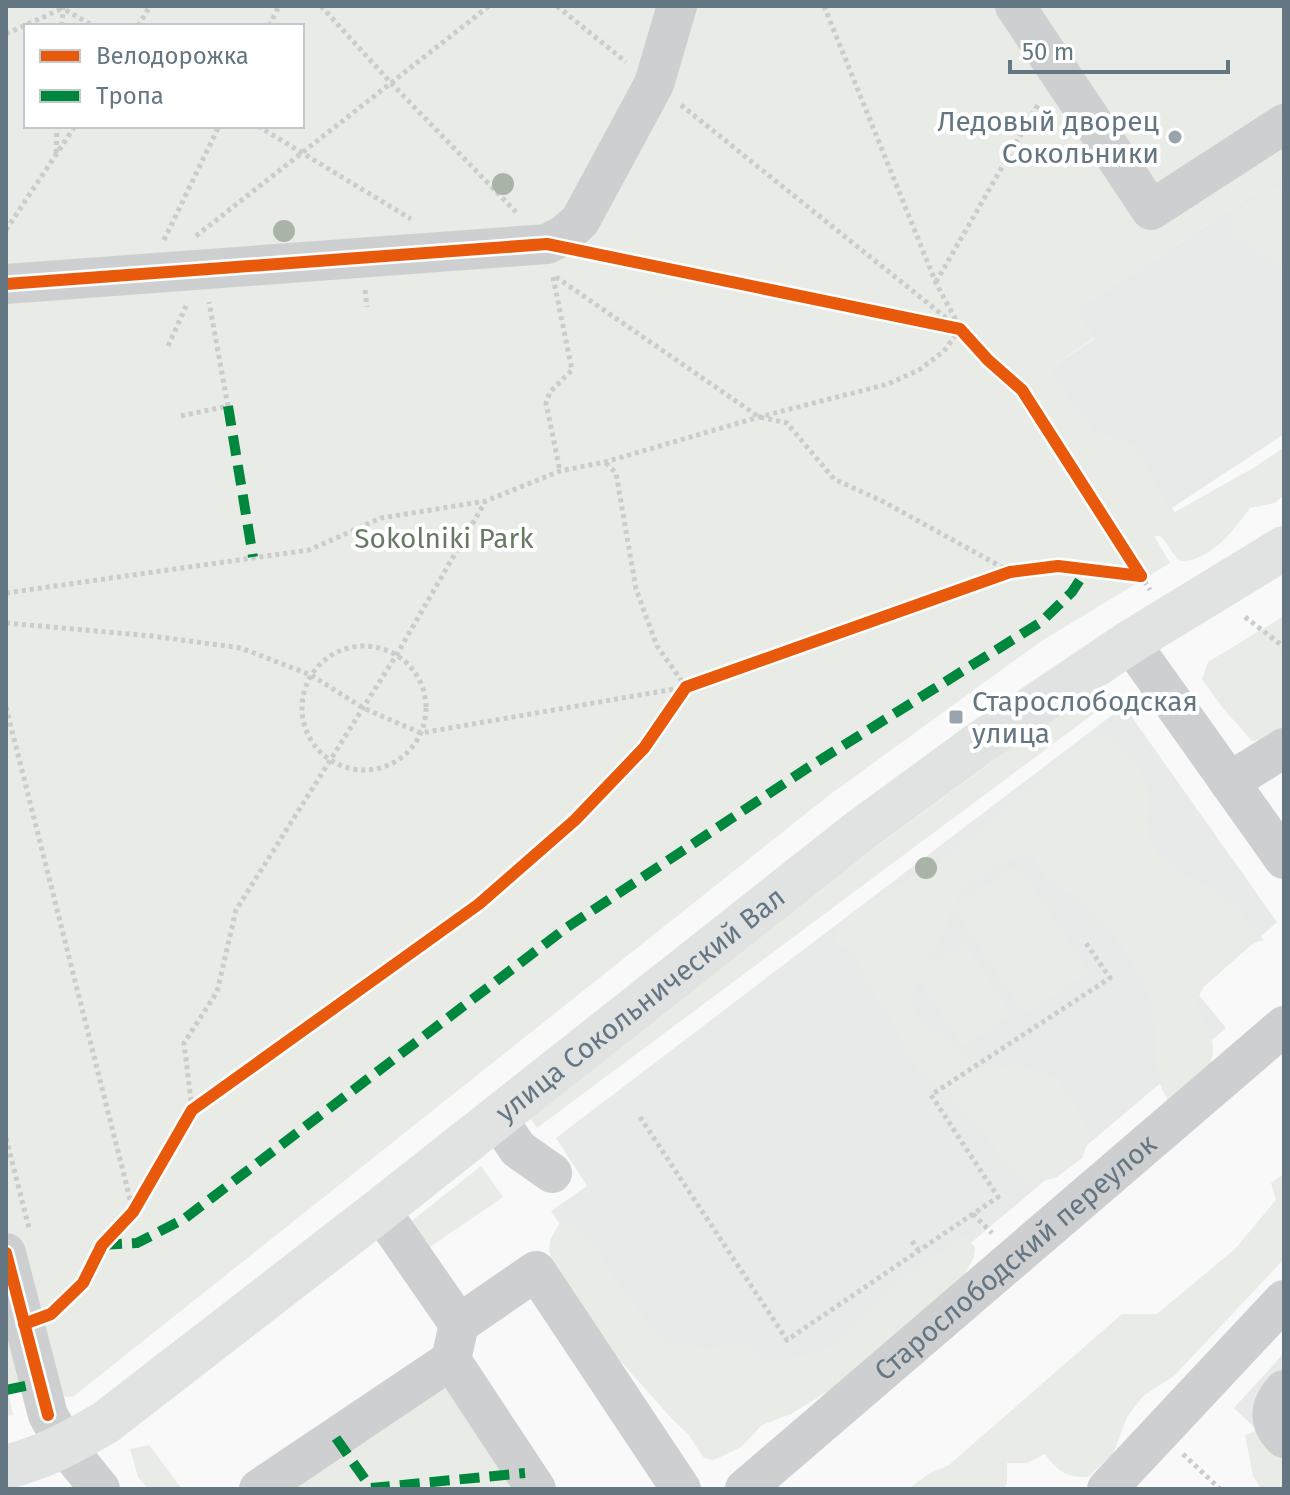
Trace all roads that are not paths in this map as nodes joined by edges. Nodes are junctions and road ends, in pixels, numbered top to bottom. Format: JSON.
{"nodes":[{"id":1,"x":677,"y":6,"type":"edge"},
{"id":2,"x":1015,"y":6,"type":"edge"},
{"id":3,"x":1284,"y":124,"type":"edge"},
{"id":4,"x":6,"y":284,"type":"edge"},
{"id":5,"x":1284,"y":548,"type":"edge"},
{"id":6,"x":1130,"y":642,"type":"junction"},
{"id":7,"x":1284,"y":748,"type":"edge"},
{"id":8,"x":1229,"y":782,"type":"junction"},
{"id":9,"x":1284,"y":859,"type":"edge"},
{"id":10,"x":1284,"y":1026,"type":"edge"},
{"id":11,"x":496,"y":1117,"type":"junction"},
{"id":12,"x":552,"y":1173,"type":"dead end"},
{"id":13,"x":380,"y":1210,"type":"junction"},
{"id":14,"x":6,"y":1253,"type":"edge"},
{"id":15,"x":1284,"y":1300,"type":"edge"},
{"id":16,"x":455,"y":1342,"type":"junction"},
{"id":17,"x":1284,"y":1390,"type":"edge"},
{"id":18,"x":56,"y":1431,"type":"junction"},
{"id":19,"x":1284,"y":1438,"type":"edge"},
{"id":20,"x":6,"y":1467,"type":"edge"},
{"id":21,"x":100,"y":1489,"type":"edge"},
{"id":22,"x":259,"y":1489,"type":"edge"},
{"id":23,"x":536,"y":1489,"type":"edge"},
{"id":24,"x":681,"y":1489,"type":"edge"},
{"id":25,"x":745,"y":1489,"type":"edge"},
{"id":26,"x":1107,"y":1489,"type":"edge"}],
"edges":[{"from":1,"to":4,"type":"street"},
{"from":2,"to":3,"type":"street"},
{"from":5,"to":6,"type":"main road","name":"улица Сокольнический Вал"},
{"from":6,"to":8,"type":"street"},
{"from":6,"to":11,"type":"main road","name":"улица Сокольнический Вал"},
{"from":7,"to":8,"type":"street"},
{"from":8,"to":9,"type":"street"},
{"from":10,"to":25,"type":"street","name":"Старослободский переулок"},
{"from":11,"to":12,"type":"street"},
{"from":11,"to":13,"type":"main road","name":"улица Сокольнический Вал"},
{"from":13,"to":16,"type":"street"},
{"from":13,"to":18,"type":"main road","name":"улица Сокольнический Вал"},
{"from":14,"to":18,"type":"street"},
{"from":15,"to":26,"type":"street"},
{"from":16,"to":22,"type":"street"},
{"from":16,"to":23,"type":"street"},
{"from":16,"to":24,"type":"street"},
{"from":17,"to":19,"type":"street"},
{"from":18,"to":20,"type":"main road","name":"улица Сокольнический Вал"},
{"from":18,"to":21,"type":"street"}]}
